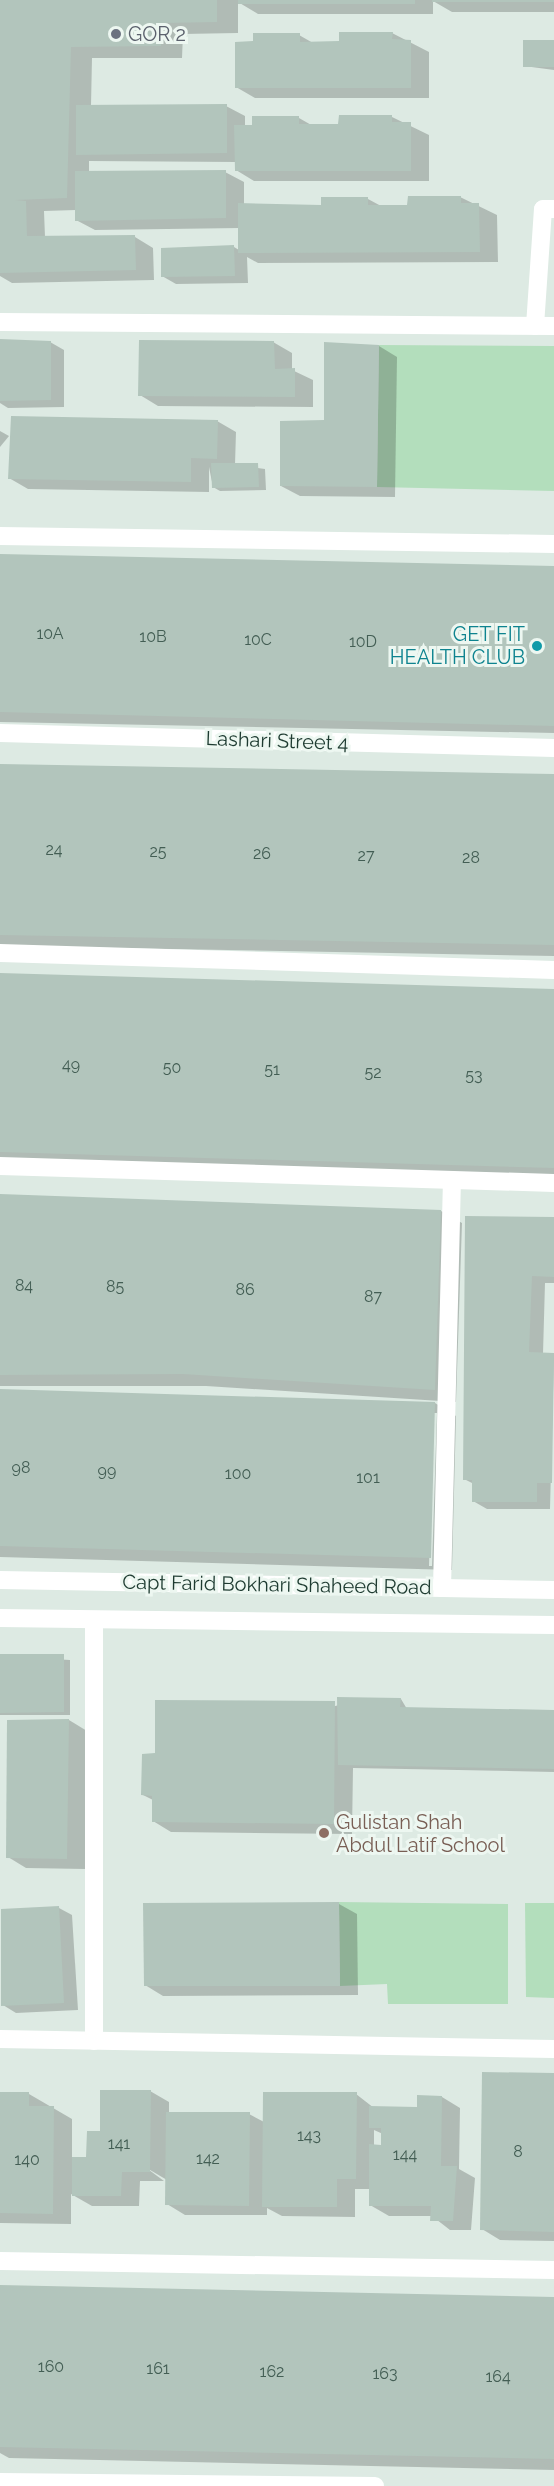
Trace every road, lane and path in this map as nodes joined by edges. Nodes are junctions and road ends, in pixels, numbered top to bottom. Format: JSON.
{"nodes":[{"id":1,"x":554,"y":209,"type":"edge"},
{"id":2,"x":0,"y":322,"type":"edge"},
{"id":3,"x":535,"y":326,"type":"junction"},
{"id":4,"x":554,"y":326,"type":"edge"},
{"id":5,"x":0,"y":536,"type":"edge"},
{"id":6,"x":554,"y":544,"type":"edge"},
{"id":7,"x":0,"y":733,"type":"edge"},
{"id":8,"x":554,"y":748,"type":"edge"},
{"id":9,"x":0,"y":953,"type":"edge"},
{"id":10,"x":554,"y":970,"type":"edge"},
{"id":11,"x":0,"y":1166,"type":"edge"},
{"id":12,"x":453,"y":1180,"type":"junction"},
{"id":13,"x":554,"y":1183,"type":"edge"},
{"id":14,"x":0,"y":1580,"type":"edge"},
{"id":15,"x":442,"y":1588,"type":"junction"},
{"id":16,"x":554,"y":1590,"type":"edge"},
{"id":17,"x":0,"y":1618,"type":"edge"},
{"id":18,"x":94,"y":1620,"type":"junction"},
{"id":19,"x":554,"y":1625,"type":"edge"},
{"id":20,"x":0,"y":2039,"type":"edge"},
{"id":21,"x":94,"y":2041,"type":"junction"},
{"id":22,"x":554,"y":2049,"type":"edge"},
{"id":23,"x":0,"y":2260,"type":"edge"},
{"id":24,"x":554,"y":2270,"type":"edge"},
{"id":25,"x":0,"y":2482,"type":"edge"},
{"id":26,"x":375,"y":2486,"type":"edge"}],
"edges":[{"from":1,"to":3,"type":"street"},
{"from":2,"to":3,"type":"street"},
{"from":3,"to":4,"type":"street"},
{"from":5,"to":6,"type":"street"},
{"from":7,"to":8,"type":"street","name":"Lashari Street 4"},
{"from":9,"to":10,"type":"street"},
{"from":11,"to":12,"type":"street"},
{"from":12,"to":13,"type":"street"},
{"from":12,"to":15,"type":"street"},
{"from":14,"to":15,"type":"street","name":"Capt Farid Bokhari Shaheed Road"},
{"from":15,"to":16,"type":"street","name":"Capt Farid Bokhari Shaheed Road"},
{"from":17,"to":18,"type":"street","name":"Capt Farid Bokhari Shaheed Road"},
{"from":18,"to":19,"type":"street","name":"Capt Farid Bokhari Shaheed Road"},
{"from":18,"to":21,"type":"street"},
{"from":20,"to":21,"type":"street"},
{"from":21,"to":22,"type":"street"},
{"from":23,"to":24,"type":"street"},
{"from":25,"to":26,"type":"street"}]}
